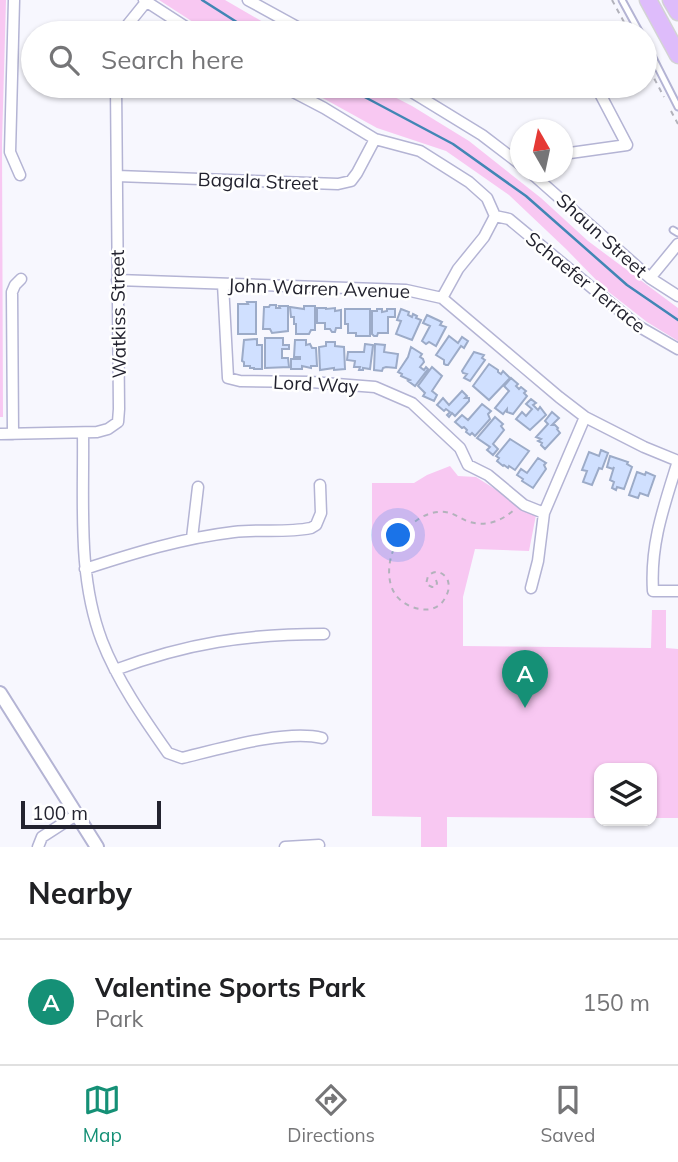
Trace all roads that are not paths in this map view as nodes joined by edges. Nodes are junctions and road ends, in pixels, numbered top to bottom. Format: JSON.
{"nodes":[{"id":1,"x":14,"y":0,"type":"edge"},
{"id":2,"x":248,"y":0,"type":"edge"},
{"id":3,"x":622,"y":0,"type":"edge"},
{"id":4,"x":648,"y":0,"type":"edge"},
{"id":5,"x":671,"y":0,"type":"edge"},
{"id":6,"x":145,"y":1,"type":"edge"},
{"id":7,"x":678,"y":12,"type":"edge"},
{"id":8,"x":130,"y":21,"type":"edge"},
{"id":9,"x":176,"y":21,"type":"edge"},
{"id":10,"x":286,"y":21,"type":"edge"},
{"id":11,"x":633,"y":21,"type":"edge"},
{"id":12,"x":678,"y":55,"type":"edge"},
{"id":13,"x":657,"y":66,"type":"edge"},
{"id":14,"x":116,"y":98,"type":"edge"},
{"id":15,"x":305,"y":98,"type":"edge"},
{"id":16,"x":424,"y":98,"type":"edge"},
{"id":17,"x":602,"y":98,"type":"edge"},
{"id":18,"x":678,"y":107,"type":"edge"},
{"id":19,"x":375,"y":139,"type":"junction"},
{"id":20,"x":573,"y":153,"type":"edge"},
{"id":21,"x":510,"y":156,"type":"edge"},
{"id":22,"x":20,"y":175,"type":"dead end"},
{"id":23,"x":117,"y":176,"type":"junction"},
{"id":24,"x":550,"y":182,"type":"edge"},
{"id":25,"x":495,"y":216,"type":"junction"},
{"id":26,"x":678,"y":244,"type":"edge"},
{"id":27,"x":650,"y":278,"type":"junction"},
{"id":28,"x":20,"y":279,"type":"dead end"},
{"id":29,"x":117,"y":280,"type":"junction"},
{"id":30,"x":223,"y":284,"type":"junction"},
{"id":31,"x":678,"y":296,"type":"edge"},
{"id":32,"x":442,"y":298,"type":"junction"},
{"id":33,"x":678,"y":349,"type":"edge"},
{"id":34,"x":585,"y":417,"type":"junction"},
{"id":35,"x":83,"y":433,"type":"junction"},
{"id":36,"x":0,"y":434,"type":"edge"},
{"id":37,"x":13,"y":434,"type":"junction"},
{"id":38,"x":678,"y":461,"type":"edge"},
{"id":39,"x":320,"y":485,"type":"dead end"},
{"id":40,"x":198,"y":487,"type":"dead end"},
{"id":41,"x":544,"y":513,"type":"junction"},
{"id":42,"x":192,"y":538,"type":"junction"},
{"id":43,"x":85,"y":569,"type":"junction"},
{"id":44,"x":531,"y":588,"type":"dead end"},
{"id":45,"x":678,"y":591,"type":"edge"},
{"id":46,"x":324,"y":634,"type":"dead end"},
{"id":47,"x":115,"y":670,"type":"junction"},
{"id":48,"x":0,"y":693,"type":"edge"},
{"id":49,"x":322,"y":738,"type":"dead end"},
{"id":50,"x":76,"y":815,"type":"junction"},
{"id":51,"x":319,"y":845,"type":"edge"},
{"id":52,"x":38,"y":847,"type":"edge"},
{"id":53,"x":97,"y":847,"type":"edge"},
{"id":54,"x":285,"y":847,"type":"edge"}],
"edges":[{"from":1,"to":22,"type":"street"},
{"from":2,"to":10,"type":"street"},
{"from":3,"to":11,"type":"lane"},
{"from":4,"to":12,"type":"highway"},
{"from":5,"to":7,"type":"highway"},
{"from":6,"to":8,"type":"street"},
{"from":6,"to":9,"type":"street"},
{"from":13,"to":18,"type":"lane"},
{"from":14,"to":23,"type":"street","name":"Watkiss Street"},
{"from":15,"to":19,"type":"street"},
{"from":16,"to":21,"type":"street"},
{"from":17,"to":20,"type":"street"},
{"from":19,"to":23,"type":"street","name":"Bagala Street"},
{"from":19,"to":25,"type":"street"},
{"from":23,"to":29,"type":"street","name":"Watkiss Street"},
{"from":24,"to":27,"type":"street","name":"Shaun Street"},
{"from":25,"to":32,"type":"street"},
{"from":25,"to":33,"type":"street","name":"Schaefer Terrace"},
{"from":26,"to":27,"type":"street"},
{"from":27,"to":31,"type":"street","name":"Shaun Street"},
{"from":28,"to":37,"type":"street"},
{"from":29,"to":30,"type":"street","name":"John Warren Avenue"},
{"from":29,"to":35,"type":"street","name":"Watkiss Street"},
{"from":30,"to":32,"type":"street","name":"John Warren Avenue"},
{"from":30,"to":41,"type":"street","name":"Lord Way"},
{"from":32,"to":34,"type":"street","name":"John Warren Avenue"},
{"from":34,"to":38,"type":"street","name":"John Warren Avenue"},
{"from":34,"to":41,"type":"street"},
{"from":35,"to":37,"type":"street","name":"Watkiss Street"},
{"from":35,"to":43,"type":"street"},
{"from":36,"to":37,"type":"street","name":"Watkiss Street"},
{"from":38,"to":45,"type":"street"},
{"from":39,"to":42,"type":"street"},
{"from":40,"to":42,"type":"street"},
{"from":41,"to":44,"type":"street"},
{"from":42,"to":43,"type":"street"},
{"from":43,"to":47,"type":"street"},
{"from":46,"to":47,"type":"street"},
{"from":47,"to":49,"type":"street"},
{"from":48,"to":50,"type":"street"},
{"from":50,"to":52,"type":"street"},
{"from":50,"to":53,"type":"street"},
{"from":51,"to":54,"type":"street"}]}
